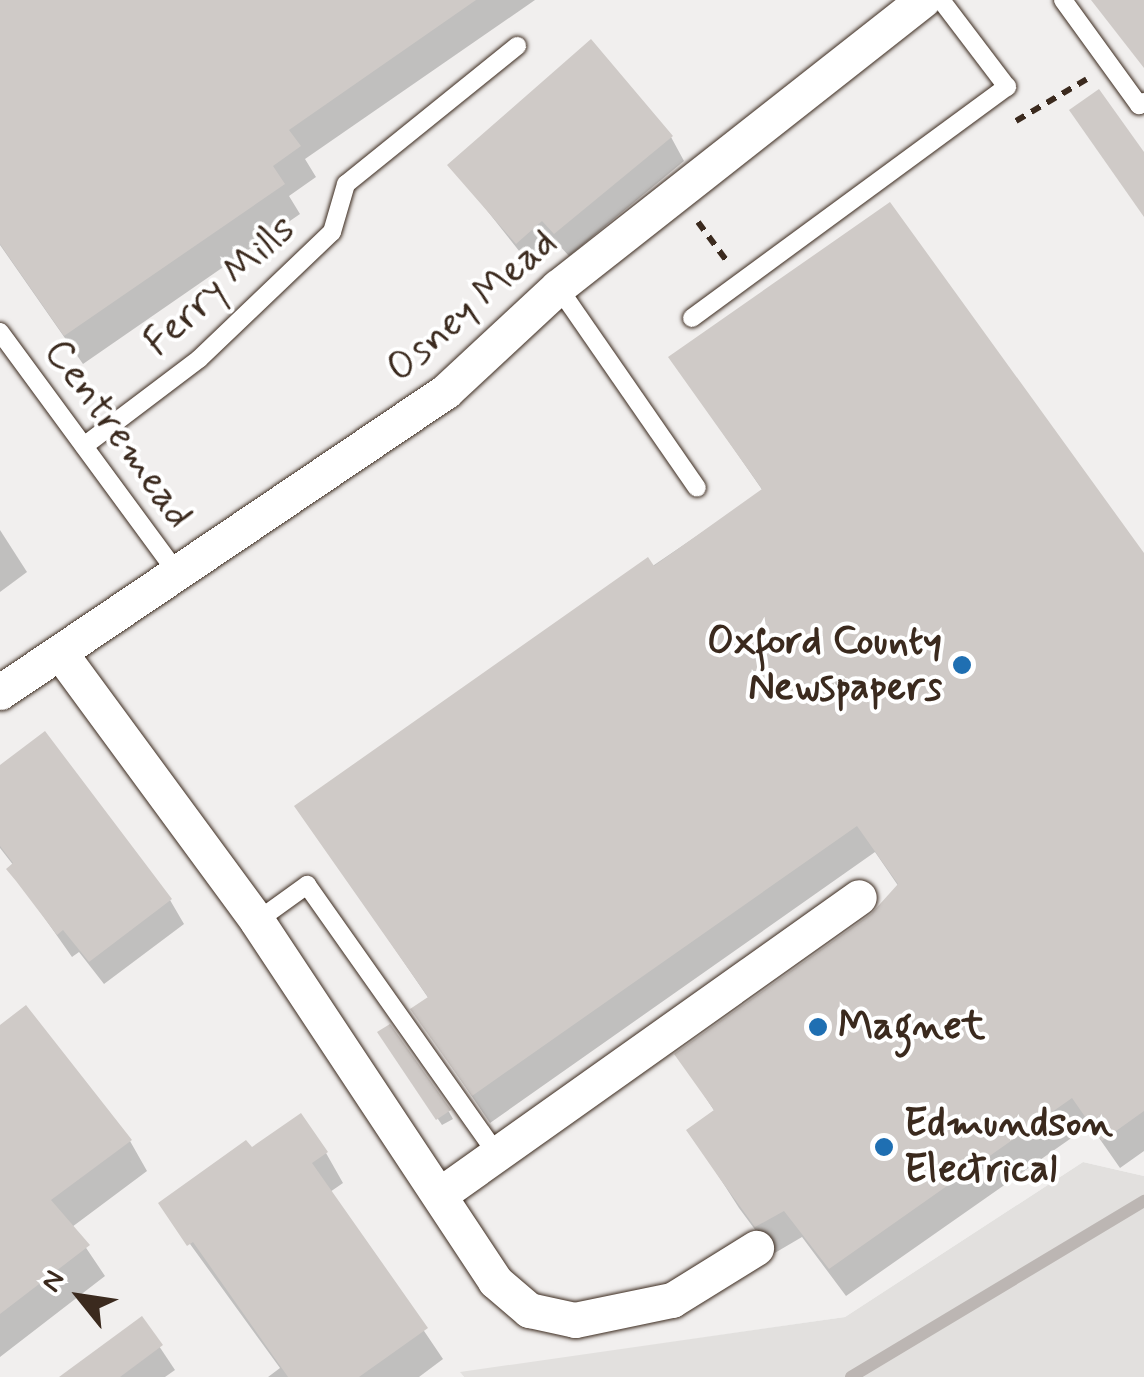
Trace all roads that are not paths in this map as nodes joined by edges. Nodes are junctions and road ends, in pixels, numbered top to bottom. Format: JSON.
{"nodes":[{"id":1,"x":923,"y":0,"type":"edge"},
{"id":2,"x":941,"y":0,"type":"edge"},
{"id":3,"x":1062,"y":0,"type":"edge"},
{"id":4,"x":516,"y":46,"type":"dead end"},
{"id":5,"x":1144,"y":102,"type":"edge"},
{"id":6,"x":558,"y":286,"type":"junction"},
{"id":7,"x":692,"y":318,"type":"dead end"},
{"id":8,"x":0,"y":332,"type":"edge"},
{"id":9,"x":84,"y":446,"type":"junction"},
{"id":10,"x":697,"y":488,"type":"dead end"},
{"id":11,"x":179,"y":577,"type":"junction"},
{"id":12,"x":61,"y":654,"type":"junction"},
{"id":13,"x":0,"y":692,"type":"edge"},
{"id":14,"x":858,"y":898,"type":"dead end"},
{"id":15,"x":258,"y":920,"type":"junction"},
{"id":16,"x":497,"y":1154,"type":"junction"},
{"id":17,"x":442,"y":1193,"type":"junction"},
{"id":18,"x":756,"y":1248,"type":"dead end"}],
"edges":[{"from":1,"to":6,"type":"street","name":"Osney Mead"},
{"from":2,"to":7,"type":"lane"},
{"from":3,"to":5,"type":"lane"},
{"from":4,"to":9,"type":"lane","name":"Ferry Mills"},
{"from":6,"to":10,"type":"lane"},
{"from":6,"to":11,"type":"street","name":"Osney Mead"},
{"from":8,"to":9,"type":"lane","name":"Centremead"},
{"from":9,"to":11,"type":"lane","name":"Centremead"},
{"from":11,"to":12,"type":"street","name":"Osney Mead"},
{"from":12,"to":13,"type":"street","name":"Osney Mead"},
{"from":12,"to":15,"type":"street"},
{"from":14,"to":16,"type":"street"},
{"from":15,"to":16,"type":"lane"},
{"from":15,"to":17,"type":"street"},
{"from":16,"to":17,"type":"street"},
{"from":17,"to":18,"type":"street"}]}
